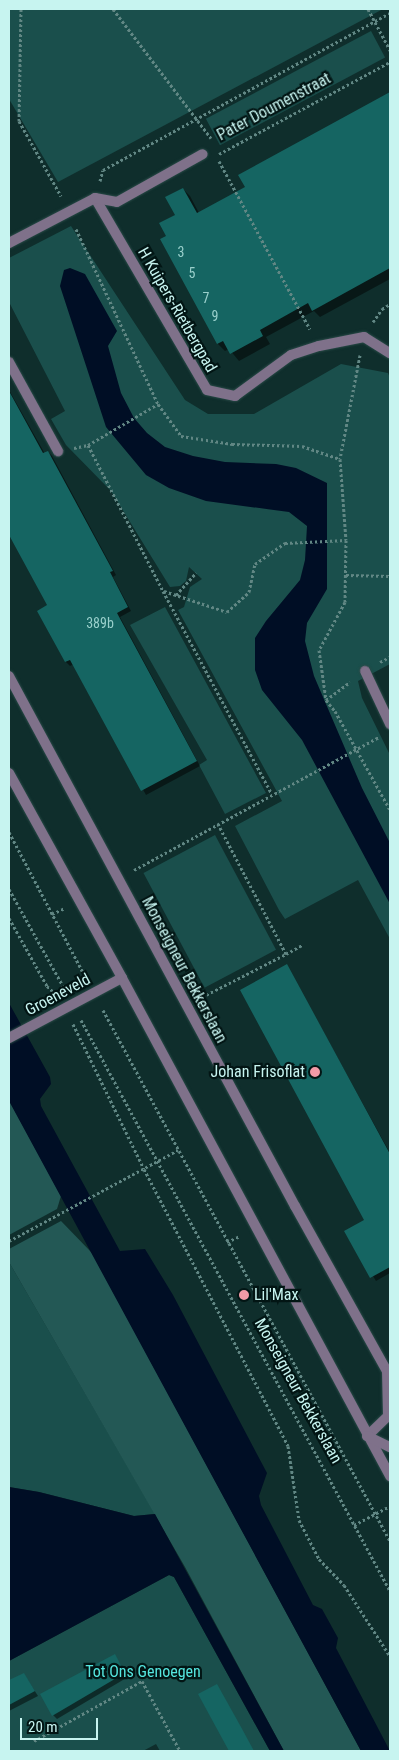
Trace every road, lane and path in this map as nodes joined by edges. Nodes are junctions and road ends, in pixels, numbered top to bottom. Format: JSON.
{"nodes":[{"id":1,"x":21,"y":9,"type":"edge"},
{"id":2,"x":113,"y":9,"type":"edge"},
{"id":3,"x":368,"y":9,"type":"edge"},
{"id":4,"x":390,"y":13,"type":"edge"},
{"id":5,"x":375,"y":21,"type":"junction"},
{"id":6,"x":390,"y":50,"type":"edge"},
{"id":7,"x":390,"y":62,"type":"edge"},
{"id":8,"x":198,"y":119,"type":"junction"},
{"id":9,"x":212,"y":140,"type":"dead end"},
{"id":10,"x":217,"y":146,"type":"dead end"},
{"id":11,"x":222,"y":153,"type":"junction"},
{"id":12,"x":203,"y":154,"type":"dead end"},
{"id":13,"x":95,"y":198,"type":"junction"},
{"id":14,"x":68,"y":212,"type":"junction"},
{"id":15,"x":9,"y":242,"type":"edge"},
{"id":16,"x":390,"y":304,"type":"edge"},
{"id":17,"x":364,"y":337,"type":"junction"},
{"id":18,"x":319,"y":346,"type":"junction"},
{"id":19,"x":390,"y":353,"type":"edge"},
{"id":20,"x":9,"y":362,"type":"edge"},
{"id":21,"x":158,"y":404,"type":"dead end"},
{"id":22,"x":88,"y":445,"type":"junction"},
{"id":23,"x":58,"y":451,"type":"joint"},
{"id":24,"x":346,"y":540,"type":"junction"},
{"id":25,"x":196,"y":573,"type":"dead end"},
{"id":26,"x":346,"y":576,"type":"junction"},
{"id":27,"x":390,"y":576,"type":"edge"},
{"id":28,"x":163,"y":591,"type":"junction"},
{"id":29,"x":176,"y":596,"type":"junction"},
{"id":30,"x":365,"y":671,"type":"dead end"},
{"id":31,"x":9,"y":676,"type":"edge"},
{"id":32,"x":390,"y":724,"type":"edge"},
{"id":33,"x":382,"y":736,"type":"dead end"},
{"id":34,"x":356,"y":749,"type":"junction"},
{"id":35,"x":9,"y":773,"type":"edge"},
{"id":36,"x":272,"y":794,"type":"junction"},
{"id":37,"x":390,"y":810,"type":"edge"},
{"id":38,"x":218,"y":824,"type":"junction"},
{"id":39,"x":9,"y":832,"type":"edge"},
{"id":40,"x":118,"y":879,"type":"junction"},
{"id":41,"x":9,"y":888,"type":"edge"},
{"id":42,"x":9,"y":918,"type":"edge"},
{"id":43,"x":302,"y":945,"type":"dead end"},
{"id":44,"x":286,"y":954,"type":"junction"},
{"id":45,"x":122,"y":978,"type":"junction"},
{"id":46,"x":94,"y":993,"type":"junction"},
{"id":47,"x":71,"y":1005,"type":"junction"},
{"id":48,"x":186,"y":1005,"type":"junction"},
{"id":49,"x":9,"y":1038,"type":"edge"},
{"id":50,"x":178,"y":1150,"type":"junction"},
{"id":51,"x":156,"y":1163,"type":"junction"},
{"id":52,"x":144,"y":1169,"type":"junction"},
{"id":53,"x":9,"y":1242,"type":"edge"},
{"id":54,"x":367,"y":1436,"type":"junction"},
{"id":55,"x":390,"y":1448,"type":"edge"},
{"id":56,"x":390,"y":1476,"type":"edge"},
{"id":57,"x":390,"y":1506,"type":"edge"},
{"id":58,"x":375,"y":1513,"type":"junction"},
{"id":59,"x":354,"y":1525,"type":"junction"},
{"id":60,"x":390,"y":1541,"type":"edge"},
{"id":61,"x":390,"y":1592,"type":"edge"},
{"id":62,"x":390,"y":1656,"type":"edge"},
{"id":63,"x":34,"y":1741,"type":"dead end"},
{"id":64,"x":180,"y":1751,"type":"edge"}],
"edges":[{"from":1,"to":14,"type":"path"},
{"from":2,"to":8,"type":"path"},
{"from":3,"to":5,"type":"path"},
{"from":4,"to":5,"type":"path"},
{"from":5,"to":6,"type":"path"},
{"from":5,"to":8,"type":"path"},
{"from":7,"to":11,"type":"path","name":"Pater Doumenstraat"},
{"from":8,"to":9,"type":"path"},
{"from":8,"to":13,"type":"path"},
{"from":10,"to":11,"type":"path"},
{"from":11,"to":18,"type":"path","name":"Pater Doumenstraat"},
{"from":12,"to":13,"type":"street","name":"Pater Doumenstraat"},
{"from":13,"to":14,"type":"street"},
{"from":13,"to":18,"type":"street","name":"H Kuipers-Rietbergpad"},
{"from":14,"to":15,"type":"street"},
{"from":16,"to":17,"type":"path"},
{"from":17,"to":18,"type":"street","name":"H Kuipers-Rietbergpad"},
{"from":17,"to":19,"type":"street"},
{"from":17,"to":24,"type":"path"},
{"from":20,"to":23,"type":"street"},
{"from":21,"to":22,"type":"path"},
{"from":22,"to":23,"type":"path"},
{"from":22,"to":28,"type":"path"},
{"from":24,"to":26,"type":"path"},
{"from":24,"to":29,"type":"path"},
{"from":25,"to":29,"type":"path"},
{"from":26,"to":27,"type":"path"},
{"from":26,"to":34,"type":"path"},
{"from":28,"to":29,"type":"path"},
{"from":28,"to":36,"type":"path"},
{"from":30,"to":32,"type":"street"},
{"from":31,"to":40,"type":"street","name":"Monseigneur Bekkerslaan"},
{"from":33,"to":34,"type":"path"},
{"from":34,"to":36,"type":"path"},
{"from":34,"to":37,"type":"path"},
{"from":35,"to":45,"type":"street"},
{"from":36,"to":38,"type":"path"},
{"from":38,"to":40,"type":"path"},
{"from":38,"to":44,"type":"path"},
{"from":39,"to":46,"type":"path"},
{"from":40,"to":48,"type":"street","name":"Monseigneur Bekkerslaan"},
{"from":41,"to":47,"type":"path","name":"Monseigneur Bekkerslaan"},
{"from":42,"to":47,"type":"path"},
{"from":43,"to":44,"type":"path"},
{"from":44,"to":48,"type":"path"},
{"from":45,"to":46,"type":"street","name":"Groeneveld"},
{"from":45,"to":54,"type":"street"},
{"from":46,"to":47,"type":"street","name":"Groeneveld"},
{"from":46,"to":50,"type":"path"},
{"from":47,"to":49,"type":"street","name":"Groeneveld"},
{"from":47,"to":51,"type":"path","name":"Monseigneur Bekkerslaan"},
{"from":47,"to":52,"type":"path"},
{"from":48,"to":54,"type":"street","name":"Monseigneur Bekkerslaan"},
{"from":50,"to":51,"type":"path"},
{"from":50,"to":58,"type":"path"},
{"from":51,"to":52,"type":"path"},
{"from":51,"to":59,"type":"path","name":"Monseigneur Bekkerslaan"},
{"from":52,"to":53,"type":"path"},
{"from":52,"to":62,"type":"path"},
{"from":54,"to":55,"type":"street"},
{"from":54,"to":56,"type":"street"},
{"from":57,"to":58,"type":"path"},
{"from":58,"to":59,"type":"path"},
{"from":58,"to":60,"type":"path"},
{"from":59,"to":61,"type":"path","name":"Monseigneur Bekkerslaan"},
{"from":63,"to":64,"type":"path"}]}
